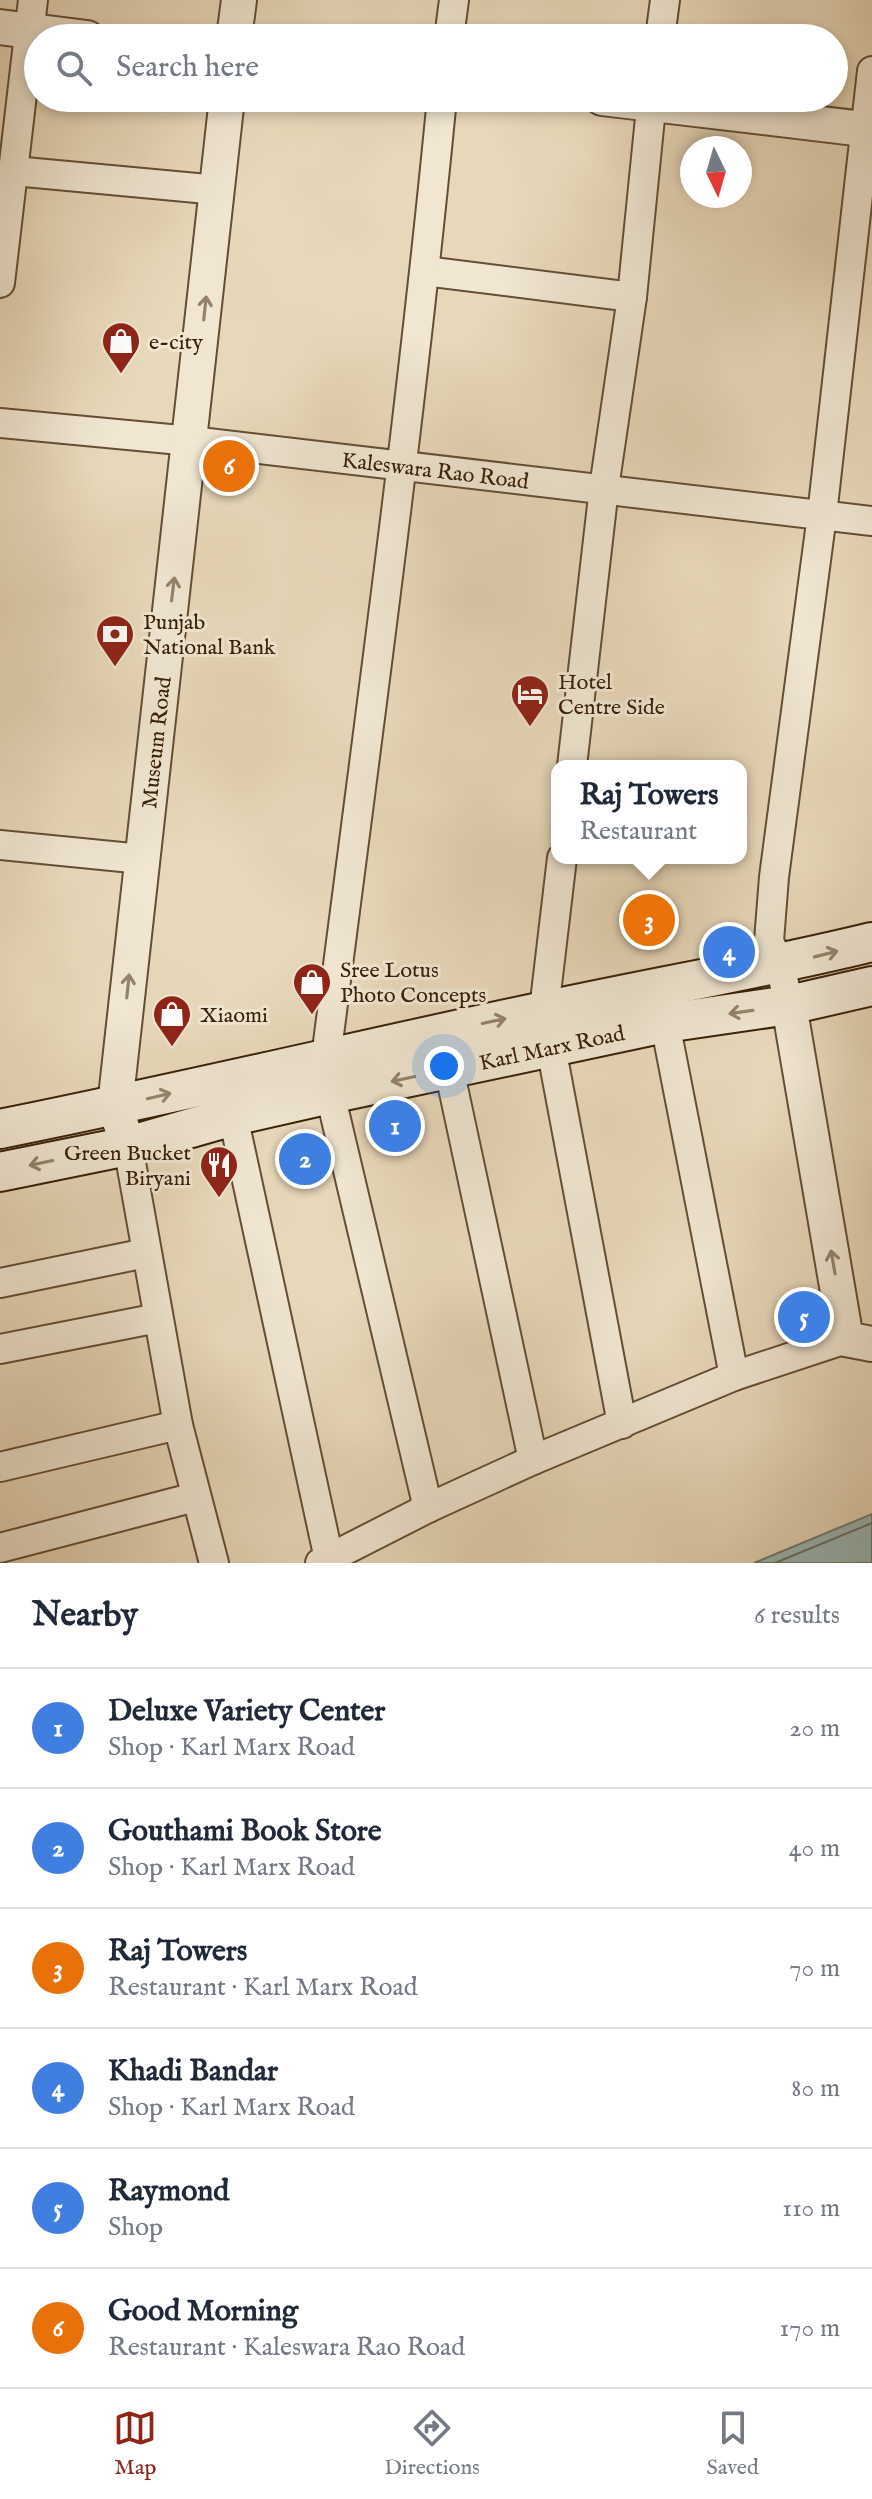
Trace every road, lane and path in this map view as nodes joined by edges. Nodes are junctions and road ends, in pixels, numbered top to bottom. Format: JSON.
{"nodes":[{"id":1,"x":239,"y":0,"type":"edge"},
{"id":2,"x":454,"y":0,"type":"edge"},
{"id":3,"x":665,"y":0,"type":"edge"},
{"id":4,"x":21,"y":19,"type":"edge"},
{"id":5,"x":236,"y":24,"type":"edge"},
{"id":6,"x":451,"y":24,"type":"edge"},
{"id":7,"x":662,"y":24,"type":"edge"},
{"id":8,"x":872,"y":71,"type":"edge"},
{"id":9,"x":226,"y":112,"type":"edge"},
{"id":10,"x":441,"y":112,"type":"edge"},
{"id":11,"x":651,"y":112,"type":"edge"},
{"id":12,"x":734,"y":112,"type":"edge"},
{"id":13,"x":868,"y":130,"type":"edge"},
{"id":14,"x":14,"y":171,"type":"junction"},
{"id":15,"x":218,"y":190,"type":"junction"},
{"id":16,"x":425,"y":271,"type":"junction"},
{"id":17,"x":0,"y":283,"type":"edge"},
{"id":18,"x":632,"y":297,"type":"junction"},
{"id":19,"x":0,"y":423,"type":"edge"},
{"id":20,"x":191,"y":441,"type":"junction"},
{"id":21,"x":402,"y":467,"type":"junction"},
{"id":22,"x":604,"y":488,"type":"junction"},
{"id":23,"x":822,"y":515,"type":"junction"},
{"id":24,"x":872,"y":521,"type":"edge"},
{"id":25,"x":573,"y":760,"type":"edge"},
{"id":26,"x":0,"y":845,"type":"edge"},
{"id":27,"x":142,"y":859,"type":"junction"},
{"id":28,"x":561,"y":864,"type":"edge"},
{"id":29,"x":872,"y":942,"type":"edge"},
{"id":30,"x":780,"y":965,"type":"junction"},
{"id":31,"x":872,"y":986,"type":"edge"},
{"id":32,"x":789,"y":1005,"type":"junction"},
{"id":33,"x":544,"y":1010,"type":"junction"},
{"id":34,"x":665,"y":1023,"type":"junction"},
{"id":35,"x":550,"y":1047,"type":"junction"},
{"id":36,"x":449,"y":1069,"type":"junction"},
{"id":37,"x":328,"y":1076,"type":"junction"},
{"id":38,"x":115,"y":1106,"type":"junction"},
{"id":39,"x":233,"y":1116,"type":"junction"},
{"id":40,"x":0,"y":1129,"type":"edge"},
{"id":41,"x":128,"y":1146,"type":"junction"},
{"id":42,"x":0,"y":1172,"type":"edge"},
{"id":43,"x":146,"y":1253,"type":"junction"},
{"id":44,"x":0,"y":1283,"type":"edge"},
{"id":45,"x":158,"y":1318,"type":"junction"},
{"id":46,"x":859,"y":1342,"type":"edge"},
{"id":47,"x":0,"y":1349,"type":"edge"},
{"id":48,"x":734,"y":1376,"type":"junction"},
{"id":49,"x":622,"y":1424,"type":"junction"},
{"id":50,"x":178,"y":1425,"type":"junction"},
{"id":51,"x":533,"y":1460,"type":"junction"},
{"id":52,"x":0,"y":1467,"type":"edge"},
{"id":53,"x":195,"y":1497,"type":"junction"},
{"id":54,"x":428,"y":1508,"type":"junction"},
{"id":55,"x":0,"y":1548,"type":"edge"},
{"id":56,"x":325,"y":1561,"type":"edge"},
{"id":57,"x":214,"y":1563,"type":"edge"}],
"edges":[{"from":1,"to":5,"type":"street"},
{"from":2,"to":6,"type":"street"},
{"from":3,"to":7,"type":"street"},
{"from":4,"to":14,"type":"street"},
{"from":8,"to":13,"type":"street"},
{"from":9,"to":15,"type":"street","name":"Museum Road"},
{"from":10,"to":16,"type":"street"},
{"from":11,"to":18,"type":"street"},
{"from":12,"to":13,"type":"street"},
{"from":13,"to":23,"type":"street"},
{"from":14,"to":15,"type":"street"},
{"from":14,"to":17,"type":"street"},
{"from":20,"to":15,"type":"street","name":"Museum Road","one_way":true},
{"from":16,"to":18,"type":"street"},
{"from":16,"to":21,"type":"street"},
{"from":18,"to":22,"type":"street"},
{"from":19,"to":20,"type":"street","name":"Kaleswara Rao Road"},
{"from":20,"to":21,"type":"street","name":"Kaleswara Rao Road"},
{"from":27,"to":20,"type":"street","name":"Museum Road","one_way":true},
{"from":21,"to":22,"type":"street","name":"Kaleswara Rao Road"},
{"from":21,"to":37,"type":"street"},
{"from":22,"to":23,"type":"street","name":"Kaleswara Rao Road"},
{"from":22,"to":25,"type":"street"},
{"from":23,"to":24,"type":"street","name":"Kaleswara Rao Road"},
{"from":23,"to":30,"type":"street"},
{"from":26,"to":27,"type":"street"},
{"from":38,"to":27,"type":"street","name":"Museum Road","one_way":true},
{"from":28,"to":33,"type":"street"},
{"from":30,"to":29,"type":"main road","name":"Karl Marx Road","one_way":true},
{"from":30,"to":32,"type":"street"},
{"from":30,"to":33,"type":"main road","name":"Karl Marx Road"},
{"from":31,"to":32,"type":"main road","name":"Karl Marx Road"},
{"from":32,"to":34,"type":"main road","name":"Karl Marx Road","one_way":true},
{"from":46,"to":32,"type":"street","one_way":true},
{"from":33,"to":35,"type":"street"},
{"from":37,"to":33,"type":"main road","name":"Karl Marx Road","one_way":true},
{"from":34,"to":35,"type":"main road","name":"Karl Marx Road"},
{"from":34,"to":48,"type":"street"},
{"from":35,"to":36,"type":"main road","name":"Karl Marx Road"},
{"from":35,"to":49,"type":"street"},
{"from":36,"to":37,"type":"main road","name":"Karl Marx Road","one_way":true},
{"from":36,"to":51,"type":"street"},
{"from":38,"to":37,"type":"main road","name":"Karl Marx Road","one_way":true},
{"from":37,"to":39,"type":"main road","name":"Karl Marx Road"},
{"from":37,"to":54,"type":"street"},
{"from":38,"to":40,"type":"main road","name":"Karl Marx Road"},
{"from":38,"to":41,"type":"street","name":"Museum Road"},
{"from":39,"to":41,"type":"main road","name":"Karl Marx Road"},
{"from":39,"to":56,"type":"street"},
{"from":41,"to":42,"type":"main road","name":"Karl Marx Road","one_way":true},
{"from":41,"to":43,"type":"street"},
{"from":43,"to":44,"type":"street"},
{"from":43,"to":45,"type":"street"},
{"from":45,"to":47,"type":"street"},
{"from":45,"to":50,"type":"street"},
{"from":46,"to":48,"type":"street"},
{"from":48,"to":49,"type":"street"},
{"from":49,"to":51,"type":"street"},
{"from":50,"to":52,"type":"street"},
{"from":50,"to":53,"type":"street"},
{"from":51,"to":54,"type":"street"},
{"from":53,"to":55,"type":"street"},
{"from":53,"to":57,"type":"street"},
{"from":54,"to":56,"type":"street"}]}
